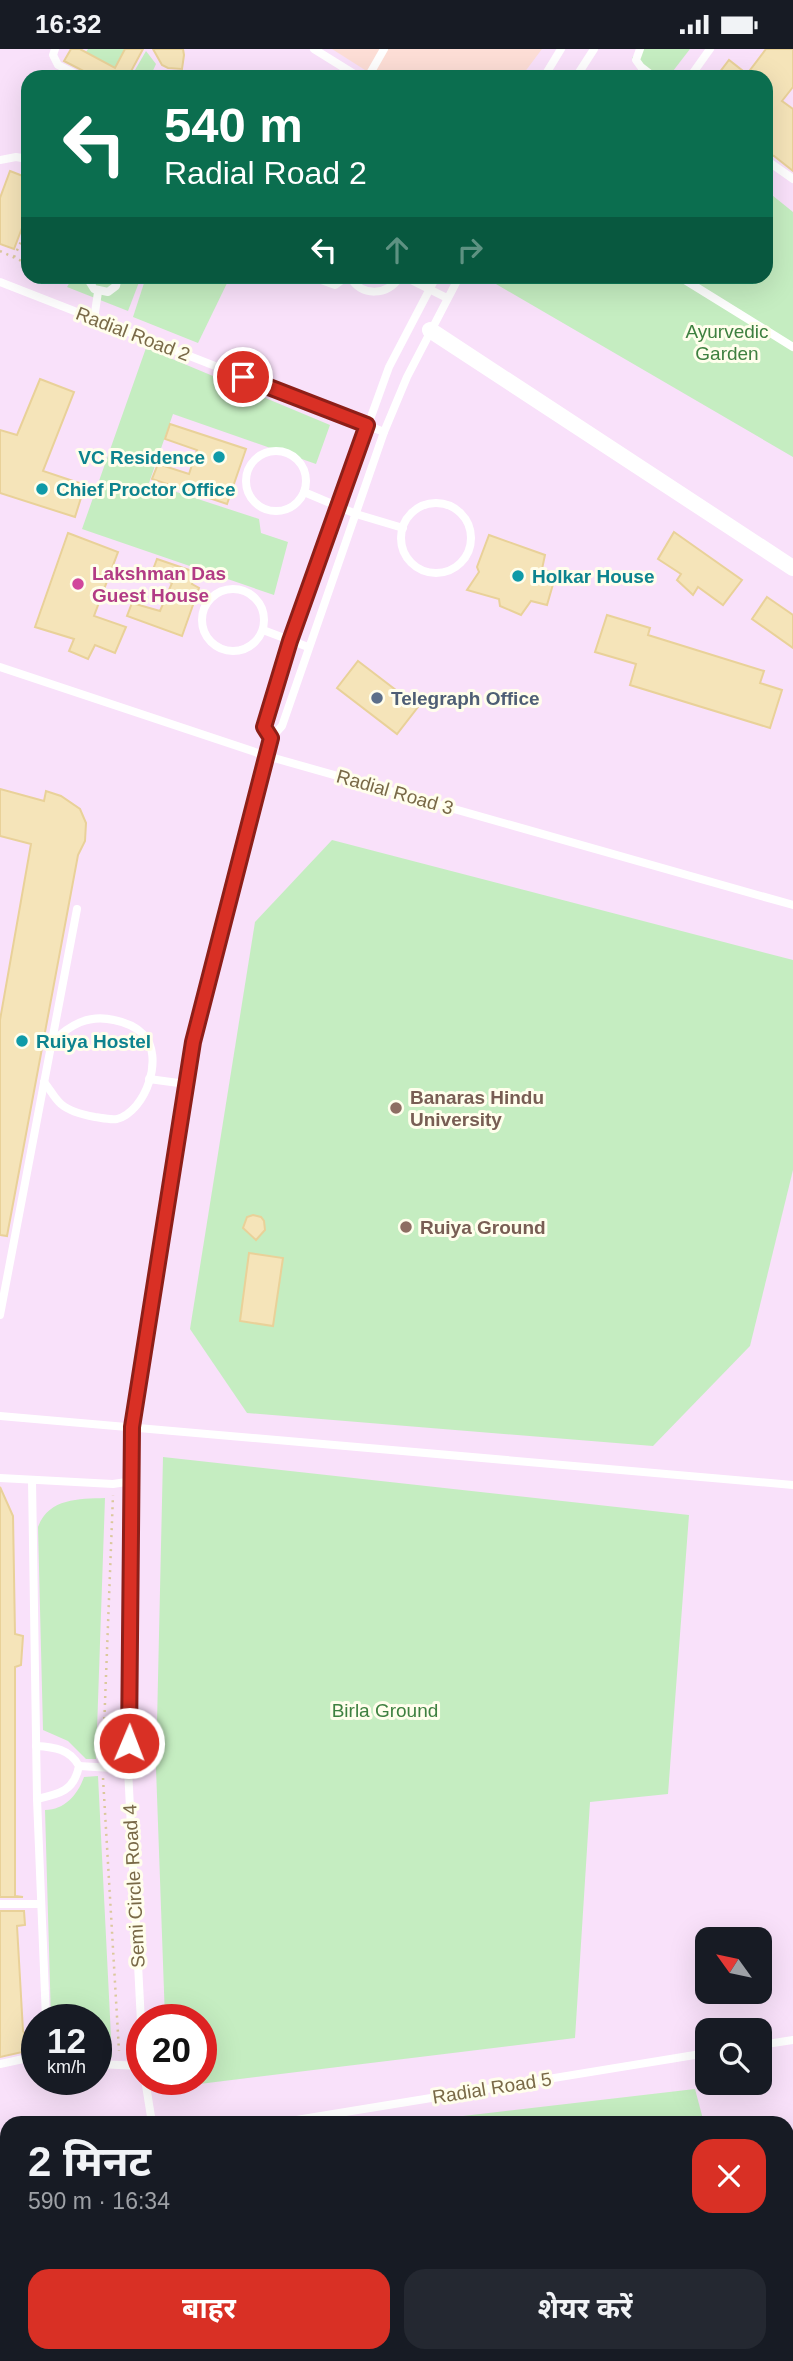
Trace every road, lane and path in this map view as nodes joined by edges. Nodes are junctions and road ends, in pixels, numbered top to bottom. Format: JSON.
{"nodes":[{"id":1,"x":55,"y":49,"type":"edge"},
{"id":2,"x":314,"y":49,"type":"edge"},
{"id":3,"x":384,"y":49,"type":"edge"},
{"id":4,"x":561,"y":49,"type":"edge"},
{"id":5,"x":594,"y":49,"type":"edge"},
{"id":6,"x":640,"y":49,"type":"edge"},
{"id":7,"x":710,"y":49,"type":"edge"},
{"id":8,"x":68,"y":70,"type":"edge"},
{"id":9,"x":348,"y":70,"type":"edge"},
{"id":10,"x":372,"y":70,"type":"edge"},
{"id":11,"x":548,"y":70,"type":"edge"},
{"id":12,"x":580,"y":70,"type":"edge"},
{"id":13,"x":645,"y":70,"type":"edge"},
{"id":14,"x":696,"y":70,"type":"edge"},
{"id":15,"x":21,"y":158,"type":"edge"},
{"id":16,"x":0,"y":160,"type":"edge"},
{"id":17,"x":773,"y":165,"type":"edge"},
{"id":18,"x":793,"y":179,"type":"edge"},
{"id":19,"x":21,"y":242,"type":"edge"},
{"id":20,"x":0,"y":251,"type":"edge"},
{"id":21,"x":14,"y":257,"type":"junction"},
{"id":22,"x":21,"y":260,"type":"edge"},
{"id":23,"x":0,"y":282,"type":"edge"},
{"id":24,"x":91,"y":284,"type":"edge"},
{"id":25,"x":116,"y":284,"type":"edge"},
{"id":26,"x":354,"y":284,"type":"edge"},
{"id":27,"x":395,"y":284,"type":"edge"},
{"id":28,"x":419,"y":284,"type":"edge"},
{"id":29,"x":432,"y":284,"type":"edge"},
{"id":30,"x":455,"y":284,"type":"edge"},
{"id":31,"x":691,"y":284,"type":"edge"},
{"id":32,"x":429,"y":289,"type":"junction"},
{"id":33,"x":98,"y":292,"type":"junction"},
{"id":34,"x":447,"y":298,"type":"junction"},
{"id":35,"x":94,"y":319,"type":"junction"},
{"id":36,"x":430,"y":330,"type":"junction"},
{"id":37,"x":793,"y":347,"type":"edge"},
{"id":38,"x":367,"y":425,"type":"junction"},
{"id":39,"x":384,"y":432,"type":"junction"},
{"id":40,"x":304,"y":492,"type":"junction"},
{"id":41,"x":337,"y":507,"type":"junction"},
{"id":42,"x":356,"y":514,"type":"junction"},
{"id":43,"x":403,"y":528,"type":"junction"},
{"id":44,"x":793,"y":568,"type":"edge"},
{"id":45,"x":262,"y":630,"type":"junction"},
{"id":46,"x":290,"y":641,"type":"junction"},
{"id":47,"x":308,"y":647,"type":"junction"},
{"id":48,"x":0,"y":667,"type":"edge"},
{"id":49,"x":271,"y":738,"type":"junction"},
{"id":50,"x":267,"y":756,"type":"junction"},
{"id":51,"x":793,"y":905,"type":"edge"},
{"id":52,"x":77,"y":909,"type":"dead end"},
{"id":53,"x":51,"y":1042,"type":"junction"},
{"id":54,"x":149,"y":1079,"type":"junction"},
{"id":55,"x":44,"y":1082,"type":"junction"},
{"id":56,"x":187,"y":1084,"type":"junction"},
{"id":57,"x":0,"y":1315,"type":"edge"},
{"id":58,"x":0,"y":1416,"type":"edge"},
{"id":59,"x":132,"y":1427,"type":"junction"},
{"id":60,"x":0,"y":1478,"type":"edge"},
{"id":61,"x":32,"y":1480,"type":"junction"},
{"id":62,"x":133,"y":1481,"type":"junction"},
{"id":63,"x":793,"y":1485,"type":"edge"},
{"id":64,"x":36,"y":1746,"type":"junction"},
{"id":65,"x":79,"y":1766,"type":"junction"},
{"id":66,"x":128,"y":1769,"type":"junction"},
{"id":67,"x":37,"y":1799,"type":"junction"},
{"id":68,"x":0,"y":1904,"type":"edge"},
{"id":69,"x":41,"y":1904,"type":"junction"},
{"id":70,"x":45,"y":2004,"type":"edge"},
{"id":71,"x":140,"y":2004,"type":"edge"},
{"id":72,"x":793,"y":2039,"type":"edge"},
{"id":73,"x":772,"y":2043,"type":"edge"},
{"id":74,"x":695,"y":2055,"type":"edge"},
{"id":75,"x":21,"y":2059,"type":"edge"},
{"id":76,"x":0,"y":2064,"type":"edge"},
{"id":77,"x":148,"y":2095,"type":"edge"},
{"id":78,"x":151,"y":2116,"type":"edge"},
{"id":79,"x":321,"y":2116,"type":"edge"}],
"edges":[{"from":1,"to":8,"type":"lane"},
{"from":2,"to":9,"type":"lane"},
{"from":3,"to":10,"type":"lane"},
{"from":4,"to":11,"type":"lane"},
{"from":5,"to":12,"type":"lane"},
{"from":6,"to":13,"type":"lane"},
{"from":7,"to":14,"type":"lane"},
{"from":15,"to":16,"type":"lane"},
{"from":17,"to":18,"type":"lane"},
{"from":19,"to":21,"type":"path"},
{"from":20,"to":21,"type":"path"},
{"from":21,"to":22,"type":"path"},
{"from":23,"to":35,"type":"lane","name":"Radial Road 2"},
{"from":24,"to":33,"type":"lane"},
{"from":25,"to":33,"type":"lane"},
{"from":26,"to":27,"type":"lane"},
{"from":28,"to":32,"type":"lane"},
{"from":29,"to":32,"type":"lane","name":"Semi Circle Road 4"},
{"from":30,"to":34,"type":"lane","name":"Semi Circle Road 4"},
{"from":31,"to":37,"type":"lane"},
{"from":32,"to":34,"type":"lane"},
{"from":32,"to":38,"type":"lane","name":"Semi Circle Road 4"},
{"from":33,"to":35,"type":"lane"},
{"from":34,"to":36,"type":"lane","name":"Semi Circle Road 4"},
{"from":35,"to":38,"type":"lane","name":"Radial Road 2"},
{"from":36,"to":39,"type":"lane","name":"Semi Circle Road 4"},
{"from":36,"to":44,"type":"street"},
{"from":38,"to":39,"type":"lane","name":"Radial Road 2"},
{"from":38,"to":41,"type":"lane","name":"Semi Circle Road 4"},
{"from":39,"to":42,"type":"lane","name":"Semi Circle Road 4"},
{"from":40,"to":40,"type":"lane"},
{"from":40,"to":41,"type":"lane"},
{"from":41,"to":42,"type":"lane"},
{"from":41,"to":46,"type":"lane","name":"Semi Circle Road 4"},
{"from":42,"to":43,"type":"lane"},
{"from":42,"to":47,"type":"lane","name":"Semi Circle Road 4"},
{"from":43,"to":43,"type":"lane"},
{"from":45,"to":45,"type":"lane"},
{"from":45,"to":46,"type":"lane"},
{"from":46,"to":47,"type":"lane"},
{"from":46,"to":49,"type":"lane","name":"Semi Circle Road 4"},
{"from":47,"to":49,"type":"lane","name":"Semi Circle Road 4"},
{"from":48,"to":50,"type":"lane","name":"Radial Road 3"},
{"from":49,"to":50,"type":"lane","name":"Semi Circle Road 4"},
{"from":50,"to":51,"type":"lane","name":"Radial Road 3"},
{"from":50,"to":56,"type":"lane","name":"Semi Circle Road 4"},
{"from":52,"to":53,"type":"lane"},
{"from":53,"to":54,"type":"lane"},
{"from":53,"to":55,"type":"lane"},
{"from":54,"to":55,"type":"lane"},
{"from":54,"to":56,"type":"lane"},
{"from":55,"to":57,"type":"lane"},
{"from":56,"to":59,"type":"lane","name":"Semi Circle Road 4"},
{"from":58,"to":59,"type":"lane"},
{"from":59,"to":62,"type":"lane","name":"Semi Circle Road 4"},
{"from":59,"to":63,"type":"lane"},
{"from":60,"to":61,"type":"lane"},
{"from":61,"to":62,"type":"lane"},
{"from":61,"to":64,"type":"lane"},
{"from":62,"to":66,"type":"lane","name":"Semi Circle Road 4"},
{"from":64,"to":65,"type":"lane"},
{"from":64,"to":67,"type":"lane"},
{"from":65,"to":66,"type":"lane"},
{"from":65,"to":67,"type":"lane"},
{"from":66,"to":71,"type":"lane","name":"Semi Circle Road 4"},
{"from":67,"to":69,"type":"lane"},
{"from":68,"to":69,"type":"lane"},
{"from":69,"to":70,"type":"lane"},
{"from":72,"to":73,"type":"lane"},
{"from":74,"to":79,"type":"lane","name":"Radial Road 5"},
{"from":75,"to":76,"type":"lane"},
{"from":77,"to":78,"type":"lane"}]}
